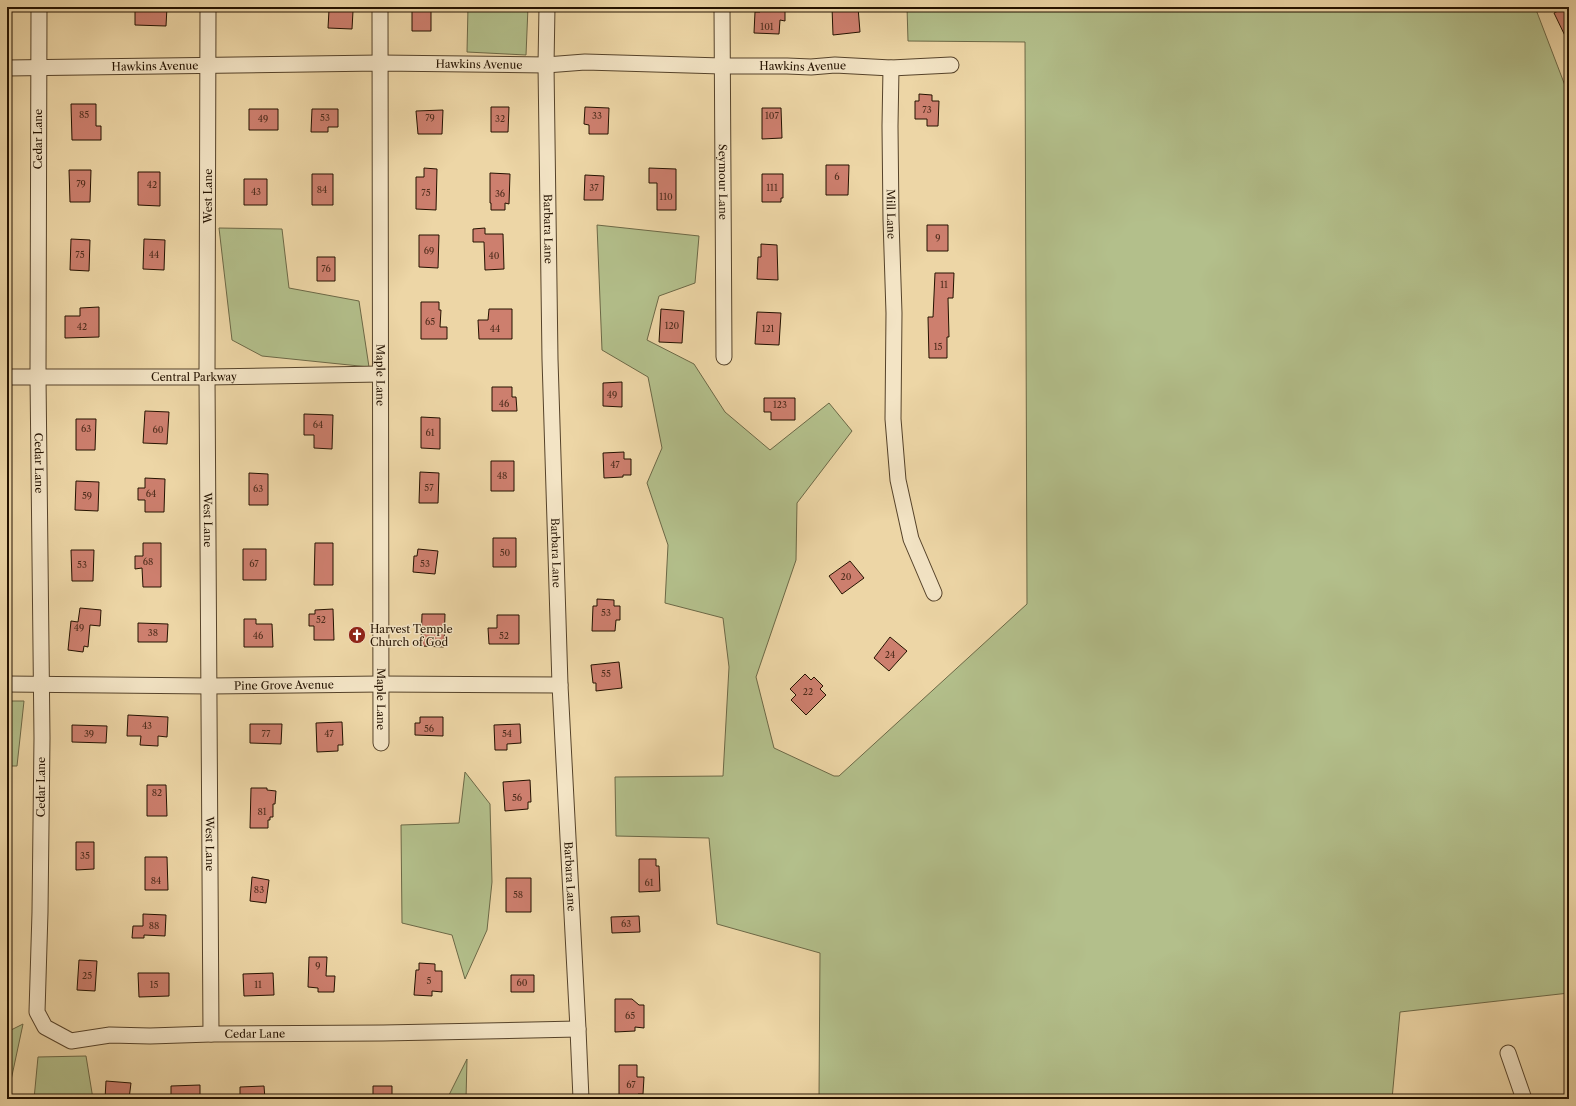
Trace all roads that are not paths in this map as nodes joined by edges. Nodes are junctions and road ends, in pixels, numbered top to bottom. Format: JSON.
{"nodes":[{"id":1,"x":39,"y":7,"type":"edge"},
{"id":2,"x":208,"y":7,"type":"edge"},
{"id":3,"x":380,"y":7,"type":"edge"},
{"id":4,"x":547,"y":7,"type":"edge"},
{"id":5,"x":722,"y":7,"type":"edge"},
{"id":6,"x":380,"y":64,"type":"junction"},
{"id":7,"x":546,"y":65,"type":"junction"},
{"id":8,"x":951,"y":65,"type":"dead end"},
{"id":9,"x":208,"y":66,"type":"junction"},
{"id":10,"x":722,"y":66,"type":"junction"},
{"id":11,"x":7,"y":68,"type":"edge"},
{"id":12,"x":39,"y":68,"type":"junction"},
{"id":13,"x":891,"y":68,"type":"junction"},
{"id":14,"x":724,"y":357,"type":"dead end"},
{"id":15,"x":380,"y":374,"type":"junction"},
{"id":16,"x":7,"y":377,"type":"edge"},
{"id":17,"x":38,"y":377,"type":"junction"},
{"id":18,"x":207,"y":377,"type":"junction"},
{"id":19,"x":934,"y":593,"type":"dead end"},
{"id":20,"x":7,"y":684,"type":"edge"},
{"id":21,"x":40,"y":684,"type":"junction"},
{"id":22,"x":380,"y":684,"type":"junction"},
{"id":23,"x":560,"y":685,"type":"junction"},
{"id":24,"x":210,"y":686,"type":"junction"},
{"id":25,"x":381,"y":743,"type":"dead end"},
{"id":26,"x":578,"y":1029,"type":"junction"},
{"id":27,"x":211,"y":1034,"type":"junction"},
{"id":28,"x":1508,"y":1053,"type":"dead end"},
{"id":29,"x":581,"y":1099,"type":"edge"},
{"id":30,"x":1524,"y":1099,"type":"edge"}],
"edges":[{"from":1,"to":12,"type":"street","name":"Cedar Lane"},
{"from":2,"to":9,"type":"street","name":"West Lane"},
{"from":3,"to":6,"type":"street","name":"Maple Lane"},
{"from":4,"to":7,"type":"street","name":"Barbara Lane"},
{"from":5,"to":10,"type":"street","name":"Seymour Lane"},
{"from":6,"to":7,"type":"street","name":"Hawkins Avenue"},
{"from":6,"to":9,"type":"street","name":"Hawkins Avenue"},
{"from":6,"to":15,"type":"street","name":"Maple Lane"},
{"from":7,"to":10,"type":"street","name":"Hawkins Avenue"},
{"from":7,"to":23,"type":"street","name":"Barbara Lane"},
{"from":8,"to":13,"type":"street","name":"Hawkins Avenue"},
{"from":9,"to":12,"type":"street","name":"Hawkins Avenue"},
{"from":9,"to":18,"type":"street","name":"West Lane"},
{"from":10,"to":13,"type":"street","name":"Hawkins Avenue"},
{"from":10,"to":14,"type":"street","name":"Seymour Lane"},
{"from":11,"to":12,"type":"street","name":"Hawkins Avenue"},
{"from":12,"to":17,"type":"street","name":"Cedar Lane"},
{"from":13,"to":19,"type":"street","name":"Mill Lane"},
{"from":15,"to":18,"type":"street","name":"Central Parkway"},
{"from":15,"to":22,"type":"street","name":"Maple Lane"},
{"from":16,"to":17,"type":"street","name":"Central Parkway"},
{"from":17,"to":18,"type":"street","name":"Central Parkway"},
{"from":17,"to":21,"type":"street","name":"Cedar Lane"},
{"from":18,"to":24,"type":"street","name":"West Lane"},
{"from":20,"to":21,"type":"street","name":"Pine Grove Avenue"},
{"from":21,"to":24,"type":"street","name":"Pine Grove Avenue"},
{"from":21,"to":27,"type":"street","name":"Cedar Lane"},
{"from":22,"to":23,"type":"street","name":"Pine Grove Avenue"},
{"from":22,"to":24,"type":"street","name":"Pine Grove Avenue"},
{"from":22,"to":25,"type":"street","name":"Maple Lane"},
{"from":23,"to":26,"type":"street","name":"Barbara Lane"},
{"from":24,"to":27,"type":"street","name":"West Lane"},
{"from":26,"to":27,"type":"street","name":"Cedar Lane"},
{"from":26,"to":29,"type":"street","name":"Barbara Lane"},
{"from":28,"to":30,"type":"street"}]}
